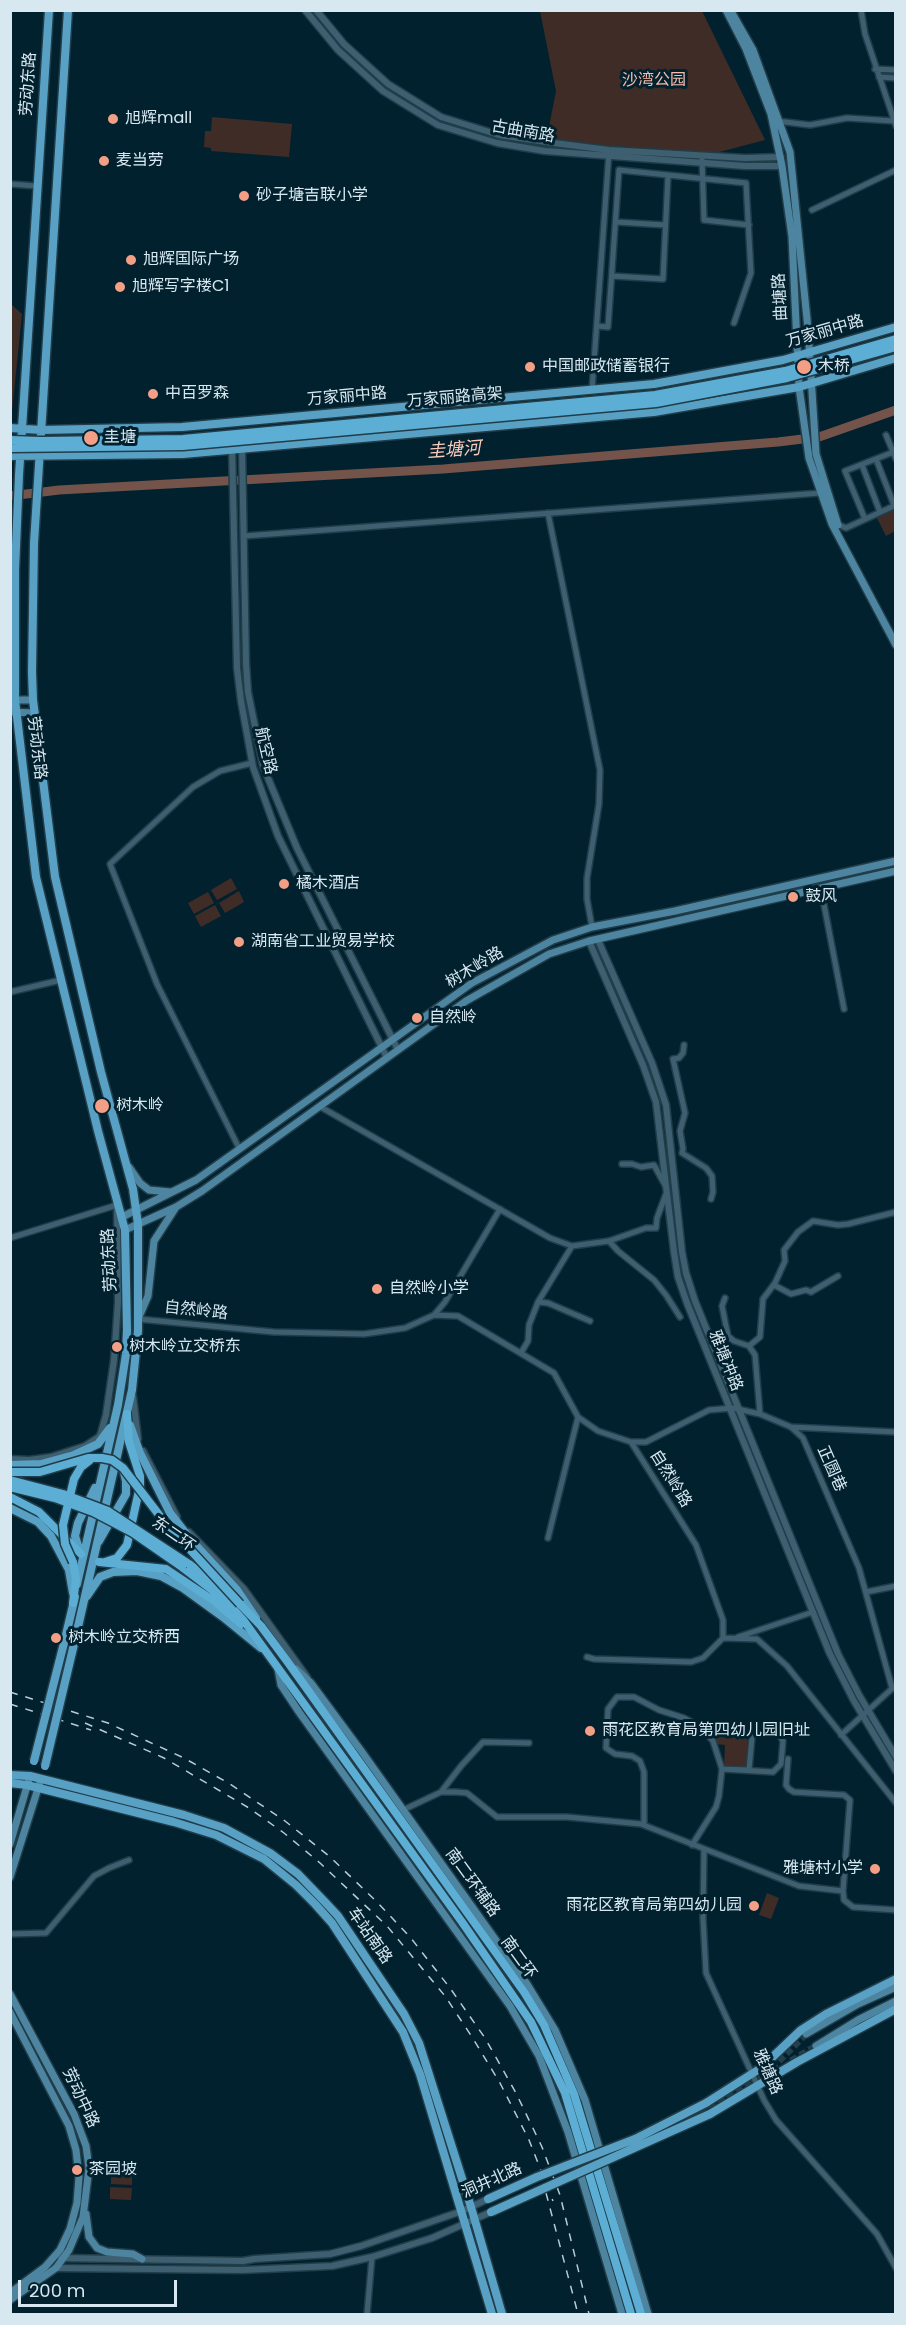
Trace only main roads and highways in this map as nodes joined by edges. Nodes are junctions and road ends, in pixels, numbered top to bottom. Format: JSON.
{"nodes":[{"id":1,"x":49,"y":10,"type":"edge"},
{"id":2,"x":68,"y":10,"type":"edge"},
{"id":3,"x":726,"y":10,"type":"edge"},
{"id":4,"x":731,"y":10,"type":"edge"},
{"id":5,"x":776,"y":121,"type":"junction"},
{"id":6,"x":896,"y":327,"type":"edge"},
{"id":7,"x":896,"y":339,"type":"edge"},
{"id":8,"x":896,"y":347,"type":"edge"},
{"id":9,"x":809,"y":351,"type":"junction"},
{"id":10,"x":797,"y":355,"type":"junction"},
{"id":11,"x":896,"y":358,"type":"edge"},
{"id":12,"x":811,"y":384,"type":"junction"},
{"id":13,"x":799,"y":387,"type":"junction"},
{"id":14,"x":10,"y":428,"type":"edge"},
{"id":15,"x":22,"y":429,"type":"junction"},
{"id":16,"x":41,"y":430,"type":"junction"},
{"id":17,"x":10,"y":440,"type":"edge"},
{"id":18,"x":10,"y":448,"type":"edge"},
{"id":19,"x":812,"y":453,"type":"junction"},
{"id":20,"x":10,"y":456,"type":"edge"},
{"id":21,"x":20,"y":457,"type":"junction"},
{"id":22,"x":39,"y":457,"type":"junction"},
{"id":23,"x":896,"y":637,"type":"edge"},
{"id":24,"x":896,"y":645,"type":"edge"},
{"id":25,"x":13,"y":700,"type":"edge"},
{"id":26,"x":33,"y":700,"type":"junction"},
{"id":27,"x":13,"y":712,"type":"edge"},
{"id":28,"x":35,"y":713,"type":"junction"},
{"id":29,"x":10,"y":735,"type":"edge"},
{"id":30,"x":20,"y":745,"type":"junction"},
{"id":31,"x":896,"y":861,"type":"edge"},
{"id":32,"x":896,"y":872,"type":"edge"},
{"id":33,"x":126,"y":1163,"type":"junction"},
{"id":34,"x":175,"y":1191,"type":"junction"},
{"id":35,"x":176,"y":1207,"type":"junction"},
{"id":36,"x":136,"y":1211,"type":"junction"},
{"id":37,"x":122,"y":1217,"type":"junction"},
{"id":38,"x":138,"y":1224,"type":"junction"},
{"id":39,"x":125,"y":1230,"type":"junction"},
{"id":40,"x":138,"y":1319,"type":"junction"},
{"id":41,"x":118,"y":1405,"type":"junction"},
{"id":42,"x":127,"y":1413,"type":"junction"},
{"id":43,"x":96,"y":1458,"type":"junction"},
{"id":44,"x":10,"y":1465,"type":"edge"},
{"id":45,"x":123,"y":1468,"type":"junction"},
{"id":46,"x":102,"y":1471,"type":"junction"},
{"id":47,"x":10,"y":1472,"type":"edge"},
{"id":48,"x":10,"y":1480,"type":"edge"},
{"id":49,"x":10,"y":1487,"type":"edge"},
{"id":50,"x":10,"y":1497,"type":"edge"},
{"id":51,"x":10,"y":1508,"type":"edge"},
{"id":52,"x":95,"y":1548,"type":"junction"},
{"id":53,"x":81,"y":1554,"type":"joint"},
{"id":54,"x":84,"y":1602,"type":"junction"},
{"id":55,"x":73,"y":1603,"type":"junction"},
{"id":56,"x":240,"y":1604,"type":"junction"},
{"id":57,"x":261,"y":1626,"type":"junction"},
{"id":58,"x":254,"y":1635,"type":"junction"},
{"id":59,"x":70,"y":1639,"type":"junction"},
{"id":60,"x":269,"y":1656,"type":"junction"},
{"id":61,"x":287,"y":1661,"type":"junction"},
{"id":62,"x":278,"y":1669,"type":"junction"},
{"id":63,"x":10,"y":1775,"type":"edge"},
{"id":64,"x":29,"y":1781,"type":"junction"},
{"id":65,"x":10,"y":1783,"type":"edge"},
{"id":66,"x":39,"y":1784,"type":"junction"},
{"id":67,"x":10,"y":1844,"type":"edge"},
{"id":68,"x":10,"y":1877,"type":"edge"},
{"id":69,"x":896,"y":1979,"type":"edge"},
{"id":70,"x":896,"y":1987,"type":"edge"},
{"id":71,"x":10,"y":1994,"type":"edge"},
{"id":72,"x":896,"y":2001,"type":"edge"},
{"id":73,"x":896,"y":2009,"type":"edge"},
{"id":74,"x":10,"y":2012,"type":"edge"},
{"id":75,"x":806,"y":2034,"type":"tunnel mouth"},
{"id":76,"x":816,"y":2046,"type":"tunnel mouth"},
{"id":77,"x":595,"y":2134,"type":"junction"},
{"id":78,"x":609,"y":2178,"type":"junction"},
{"id":79,"x":488,"y":2199,"type":"road end"},
{"id":80,"x":85,"y":2206,"type":"junction"},
{"id":81,"x":491,"y":2212,"type":"road end"},
{"id":82,"x":142,"y":2259,"type":"road end"},
{"id":83,"x":10,"y":2293,"type":"edge"},
{"id":84,"x":10,"y":2300,"type":"edge"},
{"id":85,"x":492,"y":2314,"type":"edge"},
{"id":86,"x":502,"y":2314,"type":"edge"},
{"id":87,"x":622,"y":2314,"type":"edge"},
{"id":88,"x":631,"y":2314,"type":"edge"},
{"id":89,"x":641,"y":2314,"type":"edge"},
{"id":90,"x":648,"y":2314,"type":"edge"}],
"edges":[{"from":1,"to":15,"type":"main road","name":"劳动东路"},
{"from":2,"to":16,"type":"main road","name":"劳动东路"},
{"from":3,"to":5,"type":"main road","name":"曲塘路"},
{"from":4,"to":5,"type":"main road","name":"曲塘路"},
{"from":5,"to":9,"type":"main road","name":"曲塘路"},
{"from":5,"to":10,"type":"main road","name":"曲塘路"},
{"from":6,"to":9,"type":"main road","name":"万家丽中路"},
{"from":7,"to":17,"type":"highway","name":"万家丽路高架","bridge":true},
{"from":8,"to":18,"type":"highway","name":"万家丽路高架","bridge":true},
{"from":9,"to":10,"type":"main road","name":"万家丽中路"},
{"from":9,"to":12,"type":"main road","name":"曲塘路"},
{"from":10,"to":13,"type":"main road","name":"曲塘路"},
{"from":10,"to":16,"type":"main road","name":"万家丽中路"},
{"from":11,"to":12,"type":"main road"},
{"from":12,"to":13,"type":"main road"},
{"from":12,"to":19,"type":"main road","name":"曲塘路"},
{"from":13,"to":19,"type":"main road","name":"曲塘路"},
{"from":13,"to":22,"type":"main road"},
{"from":14,"to":15,"type":"main road","name":"万家丽中路"},
{"from":15,"to":16,"type":"main road","name":"万家丽中路"},
{"from":15,"to":21,"type":"main road","name":"劳动东路"},
{"from":16,"to":22,"type":"main road","name":"劳动东路"},
{"from":19,"to":23,"type":"main road","name":"曲塘路"},
{"from":19,"to":24,"type":"main road","name":"曲塘路"},
{"from":20,"to":21,"type":"main road"},
{"from":21,"to":22,"type":"main road"},
{"from":21,"to":25,"type":"main road","name":"劳动东路"},
{"from":22,"to":26,"type":"main road","name":"劳动东路"},
{"from":25,"to":26,"type":"main road"},
{"from":25,"to":27,"type":"main road","name":"劳动东路"},
{"from":26,"to":28,"type":"main road","name":"劳动东路"},
{"from":27,"to":28,"type":"main road"},
{"from":27,"to":30,"type":"main road","name":"劳动东路"},
{"from":28,"to":33,"type":"main road","name":"劳动东路"},
{"from":29,"to":30,"type":"main road"},
{"from":30,"to":37,"type":"main road","name":"劳动东路"},
{"from":31,"to":34,"type":"main road","name":"树木岭路"},
{"from":32,"to":35,"type":"main road","name":"树木岭路"},
{"from":33,"to":34,"type":"main road"},
{"from":33,"to":36,"type":"main road","name":"劳动东路"},
{"from":34,"to":36,"type":"main road","name":"树木岭路"},
{"from":35,"to":38,"type":"main road","name":"树木岭路"},
{"from":35,"to":40,"type":"main road"},
{"from":36,"to":37,"type":"main road","name":"树木岭路"},
{"from":36,"to":38,"type":"main road","name":"劳动东路"},
{"from":37,"to":39,"type":"main road","name":"劳动东路"},
{"from":38,"to":39,"type":"main road","name":"树木岭路"},
{"from":38,"to":40,"type":"main road","name":"劳动东路"},
{"from":39,"to":41,"type":"main road","name":"劳动东路"},
{"from":40,"to":42,"type":"main road","name":"劳动东路"},
{"from":41,"to":44,"type":"main road"},
{"from":41,"to":46,"type":"main road"},
{"from":42,"to":52,"type":"main road","name":"劳动东路"},
{"from":42,"to":57,"type":"main road"},
{"from":42,"to":58,"type":"highway"},
{"from":43,"to":45,"type":"highway","bridge":true},
{"from":43,"to":47,"type":"highway","bridge":true},
{"from":43,"to":55,"type":"highway","bridge":true},
{"from":45,"to":52,"type":"main road","bridge":true},
{"from":45,"to":56,"type":"highway","bridge":true},
{"from":46,"to":53,"type":"main road"},
{"from":46,"to":55,"type":"main road"},
{"from":48,"to":56,"type":"highway","name":"东二环","bridge":true},
{"from":49,"to":58,"type":"highway","name":"东二环","bridge":true},
{"from":50,"to":53,"type":"highway"},
{"from":51,"to":55,"type":"main road"},
{"from":52,"to":54,"type":"main road","name":"劳动东路"},
{"from":54,"to":59,"type":"main road","name":"劳动东路"},
{"from":54,"to":60,"type":"main road"},
{"from":55,"to":59,"type":"main road"},
{"from":56,"to":57,"type":"highway","name":"东二环"},
{"from":57,"to":61,"type":"highway","name":"东二环"},
{"from":58,"to":60,"type":"highway","name":"东二环"},
{"from":59,"to":64,"type":"main road","bridge":true},
{"from":59,"to":66,"type":"main road","bridge":true},
{"from":60,"to":62,"type":"highway","name":"东二环"},
{"from":61,"to":77,"type":"main road","name":"南二环辅路"},
{"from":61,"to":89,"type":"highway","name":"南二环"},
{"from":62,"to":87,"type":"main road"},
{"from":62,"to":88,"type":"highway","name":"南二环"},
{"from":63,"to":64,"type":"main road","name":"车站南路"},
{"from":64,"to":65,"type":"main road","name":"车站南路"},
{"from":64,"to":66,"type":"main road","name":"车站南路"},
{"from":64,"to":67,"type":"main road"},
{"from":66,"to":68,"type":"main road"},
{"from":66,"to":85,"type":"main road","name":"车站南路"},
{"from":66,"to":86,"type":"main road","name":"车站南路"},
{"from":69,"to":79,"type":"main road","name":"洞井北路","bridge":true},
{"from":70,"to":75,"type":"main road"},
{"from":71,"to":80,"type":"main road","name":"劳动中路"},
{"from":72,"to":76,"type":"main road"},
{"from":73,"to":81,"type":"main road","name":"洞井北路","bridge":true},
{"from":74,"to":83,"type":"main road","name":"劳动中路"},
{"from":77,"to":78,"type":"main road","name":"南二环辅路"},
{"from":77,"to":78,"type":"main road"},
{"from":78,"to":90,"type":"main road","name":"南二环辅路"},
{"from":80,"to":82,"type":"main road"},
{"from":80,"to":84,"type":"main road","name":"劳动中路"}]}
